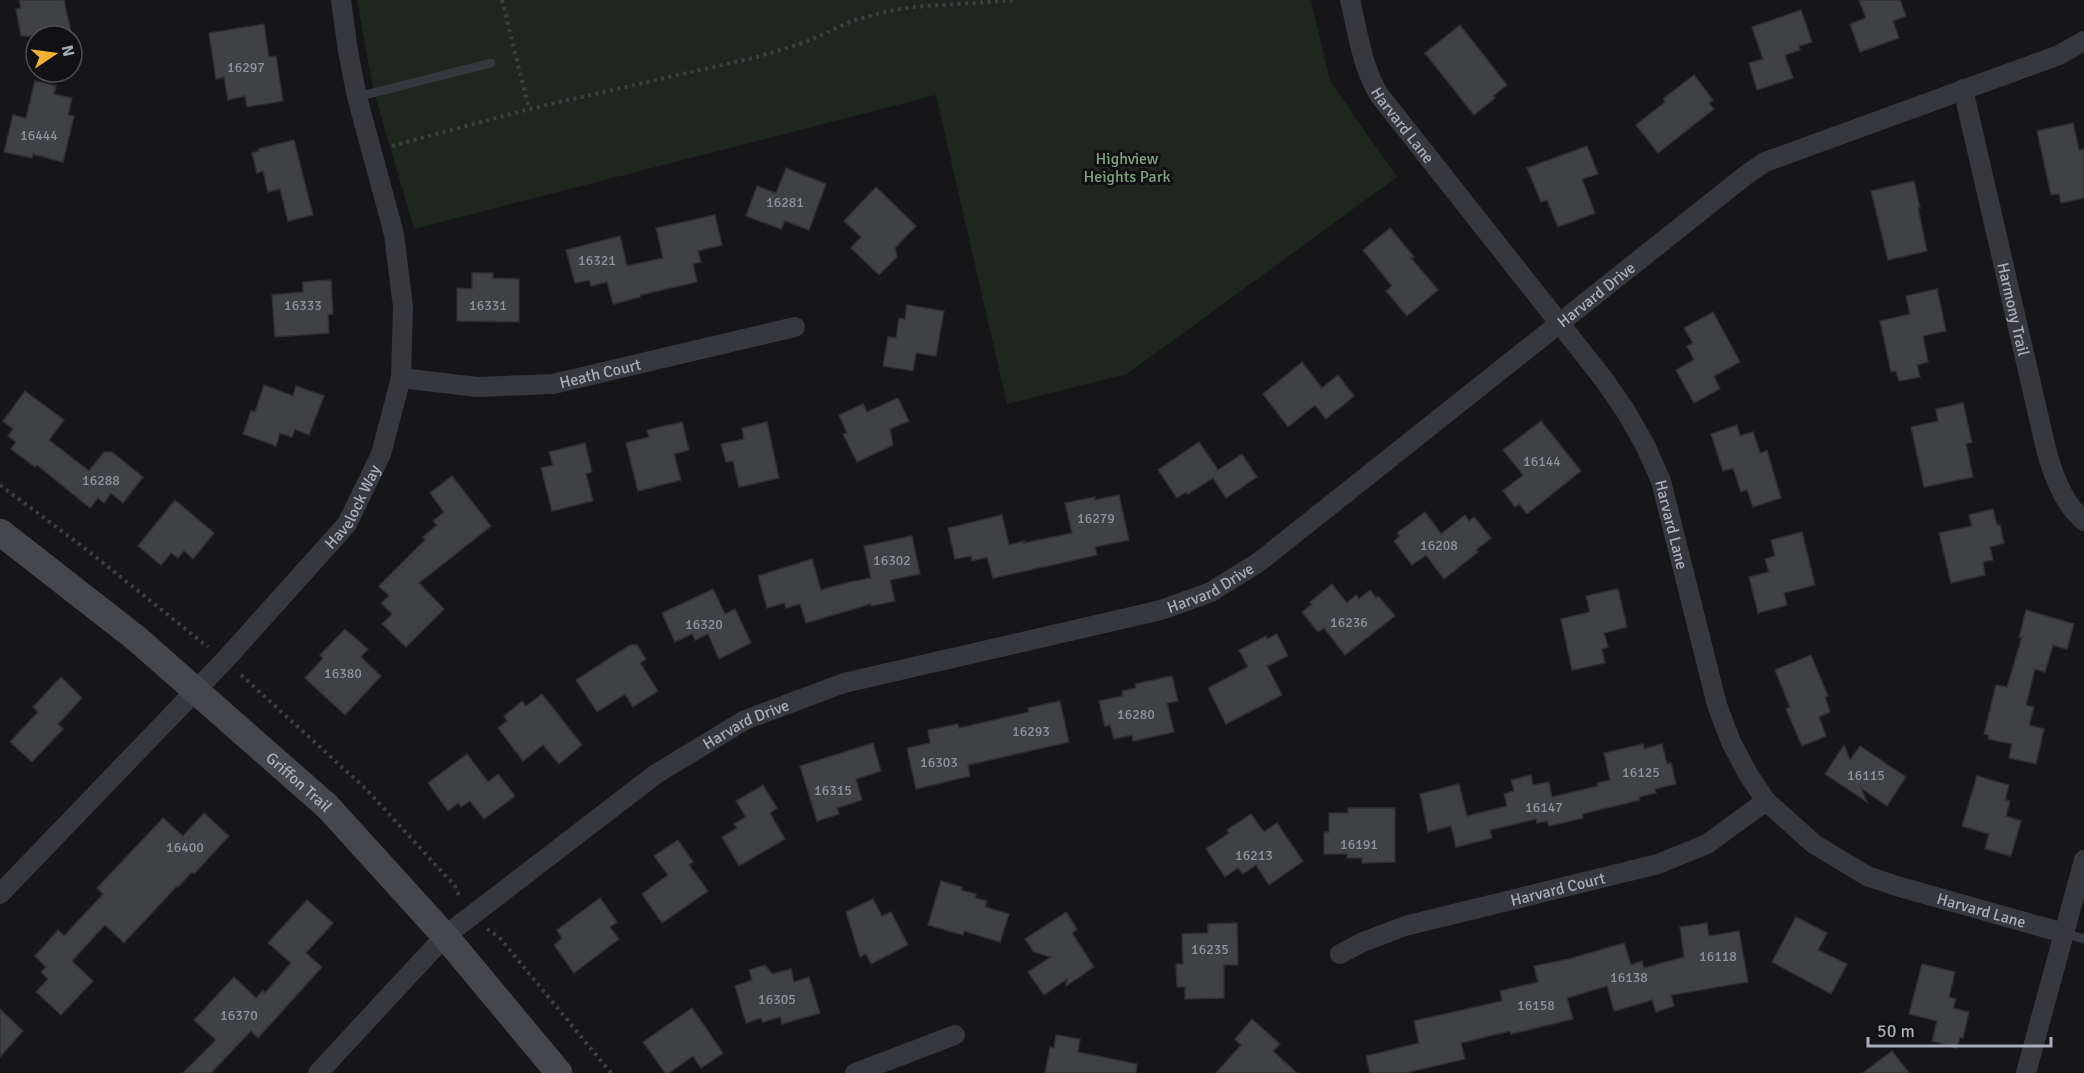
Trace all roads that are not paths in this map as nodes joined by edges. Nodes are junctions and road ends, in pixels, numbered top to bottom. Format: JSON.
{"nodes":[{"id":1,"x":341,"y":0,"type":"edge"},
{"id":2,"x":1350,"y":0,"type":"edge"},
{"id":3,"x":2084,"y":41,"type":"edge"},
{"id":4,"x":491,"y":63,"type":"dead end"},
{"id":5,"x":1963,"y":89,"type":"junction"},
{"id":6,"x":357,"y":97,"type":"junction"},
{"id":7,"x":1560,"y":323,"type":"junction"},
{"id":8,"x":795,"y":327,"type":"dead end"},
{"id":9,"x":401,"y":378,"type":"junction"},
{"id":10,"x":2084,"y":521,"type":"edge"},
{"id":11,"x":0,"y":532,"type":"edge"},
{"id":12,"x":196,"y":690,"type":"junction"},
{"id":13,"x":1766,"y":801,"type":"junction"},
{"id":14,"x":2084,"y":860,"type":"edge"},
{"id":15,"x":0,"y":894,"type":"edge"},
{"id":16,"x":2064,"y":933,"type":"junction"},
{"id":17,"x":445,"y":936,"type":"junction"},
{"id":18,"x":2084,"y":939,"type":"edge"},
{"id":19,"x":1340,"y":954,"type":"dead end"},
{"id":20,"x":955,"y":1035,"type":"dead end"},
{"id":21,"x":318,"y":1073,"type":"edge"},
{"id":22,"x":559,"y":1073,"type":"edge"},
{"id":23,"x":855,"y":1073,"type":"edge"},
{"id":24,"x":2026,"y":1073,"type":"edge"}],
"edges":[{"from":1,"to":6,"type":"street","name":"Havelock Way"},
{"from":2,"to":7,"type":"street","name":"Harvard Lane"},
{"from":3,"to":5,"type":"street","name":"Harvard Drive"},
{"from":4,"to":6,"type":"lane"},
{"from":5,"to":7,"type":"street","name":"Harvard Drive"},
{"from":5,"to":10,"type":"street","name":"Harmony Trail"},
{"from":6,"to":9,"type":"street","name":"Havelock Way"},
{"from":7,"to":13,"type":"street","name":"Harvard Lane"},
{"from":7,"to":17,"type":"street","name":"Harvard Drive"},
{"from":8,"to":9,"type":"street","name":"Heath Court"},
{"from":9,"to":12,"type":"street","name":"Havelock Way"},
{"from":11,"to":12,"type":"street","name":"Griffon Trail"},
{"from":12,"to":15,"type":"street","name":"Havelock Way"},
{"from":12,"to":17,"type":"street","name":"Griffon Trail"},
{"from":13,"to":16,"type":"street","name":"Harvard Lane"},
{"from":13,"to":19,"type":"street","name":"Harvard Court"},
{"from":14,"to":16,"type":"street"},
{"from":16,"to":18,"type":"lane"},
{"from":16,"to":24,"type":"street"},
{"from":17,"to":21,"type":"street","name":"Harvard Drive"},
{"from":17,"to":22,"type":"street","name":"Griffon Trail"},
{"from":20,"to":23,"type":"street"}]}
